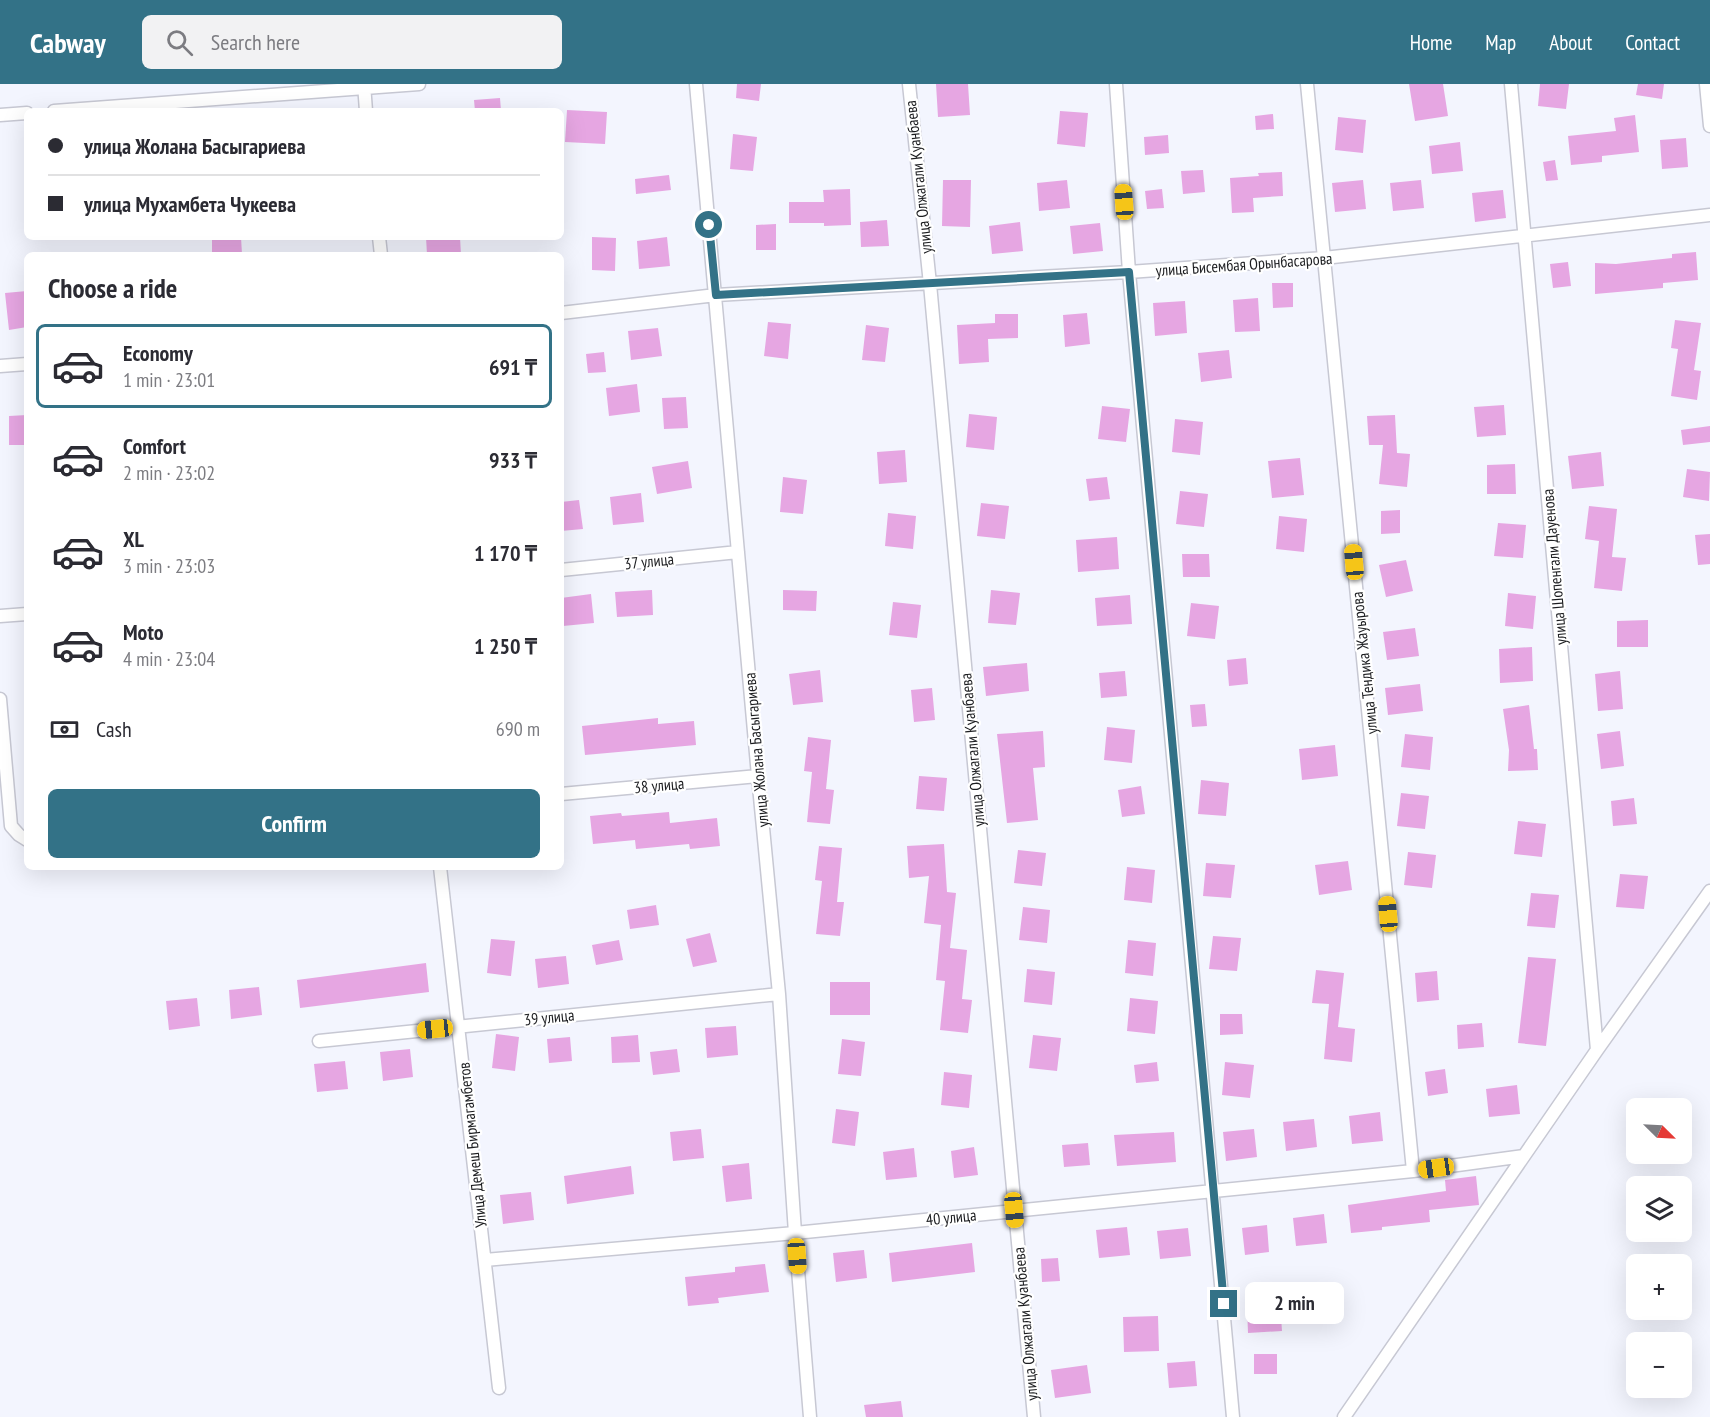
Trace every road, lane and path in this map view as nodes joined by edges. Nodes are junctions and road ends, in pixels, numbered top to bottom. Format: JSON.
{"nodes":[{"id":1,"x":419,"y":84,"type":"edge"},
{"id":2,"x":696,"y":84,"type":"edge"},
{"id":3,"x":909,"y":84,"type":"edge"},
{"id":4,"x":1116,"y":84,"type":"edge"},
{"id":5,"x":1307,"y":84,"type":"edge"},
{"id":6,"x":1511,"y":84,"type":"edge"},
{"id":7,"x":1706,"y":84,"type":"edge"},
{"id":8,"x":364,"y":86,"type":"edge"},
{"id":9,"x":91,"y":108,"type":"edge"},
{"id":10,"x":366,"y":108,"type":"edge"},
{"id":11,"x":24,"y":113,"type":"edge"},
{"id":12,"x":0,"y":115,"type":"edge"},
{"id":13,"x":1710,"y":126,"type":"edge"},
{"id":14,"x":1710,"y":215,"type":"edge"},
{"id":15,"x":1525,"y":236,"type":"junction"},
{"id":16,"x":1324,"y":258,"type":"junction"},
{"id":17,"x":1129,"y":272,"type":"junction"},
{"id":18,"x":930,"y":284,"type":"junction"},
{"id":19,"x":716,"y":295,"type":"junction"},
{"id":20,"x":564,"y":313,"type":"edge"},
{"id":21,"x":24,"y":364,"type":"edge"},
{"id":22,"x":0,"y":366,"type":"edge"},
{"id":23,"x":738,"y":552,"type":"junction"},
{"id":24,"x":564,"y":570,"type":"edge"},
{"id":25,"x":24,"y":614,"type":"edge"},
{"id":26,"x":0,"y":616,"type":"edge"},
{"id":27,"x":0,"y":699,"type":"edge"},
{"id":28,"x":758,"y":776,"type":"junction"},
{"id":29,"x":564,"y":794,"type":"edge"},
{"id":30,"x":24,"y":838,"type":"edge"},
{"id":31,"x":440,"y":870,"type":"edge"},
{"id":32,"x":1710,"y":891,"type":"edge"},
{"id":33,"x":779,"y":994,"type":"junction"},
{"id":34,"x":458,"y":1027,"type":"junction"},
{"id":35,"x":318,"y":1041,"type":"dead end"},
{"id":36,"x":1597,"y":1050,"type":"junction"},
{"id":37,"x":1524,"y":1155,"type":"junction"},
{"id":38,"x":1413,"y":1171,"type":"junction"},
{"id":39,"x":1214,"y":1191,"type":"junction"},
{"id":40,"x":1014,"y":1210,"type":"junction"},
{"id":41,"x":795,"y":1233,"type":"junction"},
{"id":42,"x":484,"y":1260,"type":"junction"},
{"id":43,"x":499,"y":1388,"type":"dead end"},
{"id":44,"x":810,"y":1417,"type":"edge"},
{"id":45,"x":1034,"y":1417,"type":"edge"},
{"id":46,"x":1233,"y":1417,"type":"edge"},
{"id":47,"x":1344,"y":1417,"type":"edge"}],
"edges":[{"from":1,"to":8,"type":"street"},
{"from":2,"to":19,"type":"street","name":"улица Жолана Басыгариева"},
{"from":3,"to":18,"type":"street","name":"улица Олжагали Куанбаева"},
{"from":4,"to":17,"type":"street"},
{"from":5,"to":16,"type":"street","name":"улица Тендика Жауырова"},
{"from":6,"to":15,"type":"street","name":"улица Шопенгали Дауенова"},
{"from":7,"to":13,"type":"street"},
{"from":8,"to":9,"type":"street"},
{"from":8,"to":10,"type":"street"},
{"from":11,"to":12,"type":"street"},
{"from":14,"to":15,"type":"street","name":"улица Бисембая Орынбасарова"},
{"from":15,"to":16,"type":"street","name":"улица Бисембая Орынбасарова"},
{"from":15,"to":36,"type":"street","name":"улица Шопенгали Дауенова"},
{"from":16,"to":17,"type":"street","name":"улица Бисембая Орынбасарова"},
{"from":16,"to":38,"type":"street","name":"улица Тендика Жауырова"},
{"from":17,"to":18,"type":"street","name":"улица Бисембая Орынбасарова"},
{"from":17,"to":39,"type":"street"},
{"from":18,"to":19,"type":"street","name":"улица Бисембая Орынбасарова"},
{"from":18,"to":40,"type":"street","name":"улица Олжагали Куанбаева"},
{"from":19,"to":20,"type":"street","name":"улица Бисембая Орынбасарова"},
{"from":19,"to":23,"type":"street","name":"улица Жолана Басыгариева"},
{"from":21,"to":22,"type":"street"},
{"from":23,"to":24,"type":"street","name":"37 улица"},
{"from":23,"to":28,"type":"street","name":"улица Жолана Басыгариева"},
{"from":25,"to":26,"type":"street"},
{"from":27,"to":30,"type":"street"},
{"from":28,"to":29,"type":"street","name":"38 улица"},
{"from":28,"to":33,"type":"street","name":"улица Жолана Басыгариева"},
{"from":31,"to":34,"type":"street","name":"Улица Демеш Бирмагамбетов"},
{"from":32,"to":36,"type":"street"},
{"from":33,"to":34,"type":"street","name":"39 улица"},
{"from":33,"to":41,"type":"street","name":"улица Жолана Басыгариева"},
{"from":34,"to":35,"type":"street","name":"39 улица"},
{"from":34,"to":42,"type":"street","name":"Улица Демеш Бирмагамбетов"},
{"from":36,"to":37,"type":"street"},
{"from":37,"to":38,"type":"street","name":"40 улица"},
{"from":37,"to":47,"type":"street"},
{"from":38,"to":39,"type":"street","name":"40 улица"},
{"from":39,"to":40,"type":"street","name":"40 улица"},
{"from":39,"to":46,"type":"street"},
{"from":40,"to":41,"type":"street","name":"40 улица"},
{"from":40,"to":45,"type":"street","name":"улица Олжагали Куанбаева"},
{"from":41,"to":42,"type":"street","name":"40 улица"},
{"from":41,"to":44,"type":"street","name":"улица Жолана Басыгариева"},
{"from":42,"to":43,"type":"street","name":"Улица Демеш Бирмагамбетов"}]}
